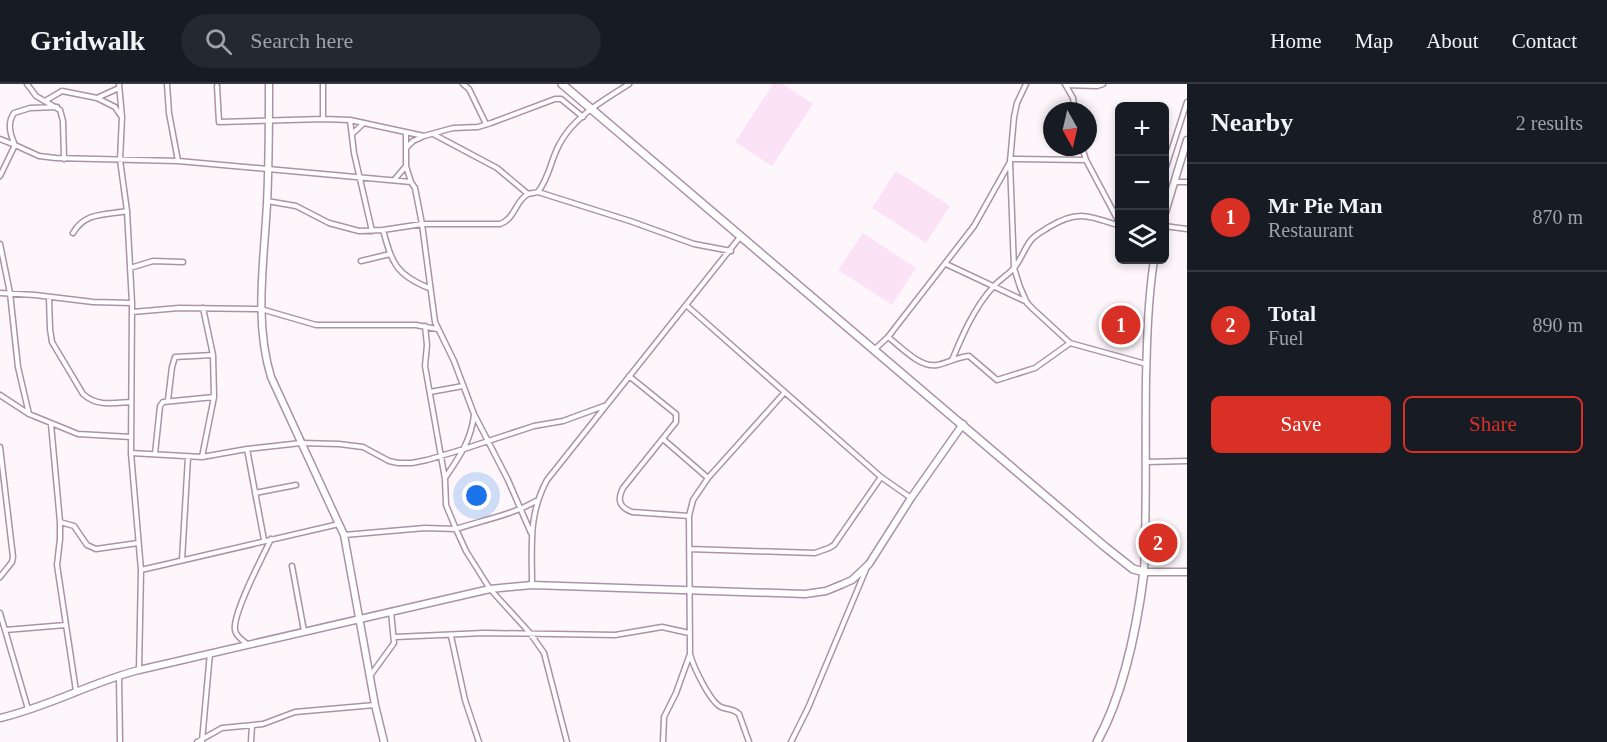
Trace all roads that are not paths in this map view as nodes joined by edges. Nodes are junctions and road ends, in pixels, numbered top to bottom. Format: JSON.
{"nodes":[{"id":1,"x":27,"y":84,"type":"edge"},
{"id":2,"x":59,"y":84,"type":"edge"},
{"id":3,"x":167,"y":84,"type":"edge"},
{"id":4,"x":269,"y":84,"type":"edge"},
{"id":5,"x":323,"y":84,"type":"edge"},
{"id":6,"x":463,"y":84,"type":"edge"},
{"id":7,"x":562,"y":84,"type":"edge"},
{"id":8,"x":629,"y":84,"type":"edge"},
{"id":9,"x":1026,"y":84,"type":"edge"},
{"id":10,"x":1103,"y":84,"type":"edge"},
{"id":11,"x":1065,"y":85,"type":"edge"},
{"id":12,"x":119,"y":86,"type":"edge"},
{"id":13,"x":217,"y":86,"type":"dead end"},
{"id":14,"x":62,"y":91,"type":"junction"},
{"id":15,"x":97,"y":98,"type":"junction"},
{"id":16,"x":45,"y":101,"type":"junction"},
{"id":17,"x":1074,"y":102,"type":"edge"},
{"id":18,"x":1187,"y":102,"type":"edge"},
{"id":19,"x":57,"y":108,"type":"junction"},
{"id":20,"x":590,"y":108,"type":"junction"},
{"id":21,"x":122,"y":117,"type":"junction"},
{"id":22,"x":583,"y":117,"type":"junction"},
{"id":23,"x":323,"y":119,"type":"junction"},
{"id":24,"x":350,"y":120,"type":"junction"},
{"id":25,"x":268,"y":122,"type":"junction"},
{"id":26,"x":364,"y":123,"type":"junction"},
{"id":27,"x":486,"y":124,"type":"junction"},
{"id":28,"x":406,"y":133,"type":"junction"},
{"id":29,"x":352,"y":135,"type":"junction"},
{"id":30,"x":434,"y":135,"type":"junction"},
{"id":31,"x":424,"y":136,"type":"junction"},
{"id":32,"x":0,"y":139,"type":"edge"},
{"id":33,"x":1187,"y":140,"type":"edge"},
{"id":34,"x":15,"y":145,"type":"junction"},
{"id":35,"x":406,"y":148,"type":"junction"},
{"id":36,"x":1085,"y":156,"type":"edge"},
{"id":37,"x":1169,"y":158,"type":"edge"},
{"id":38,"x":64,"y":159,"type":"junction"},
{"id":39,"x":120,"y":160,"type":"junction"},
{"id":40,"x":1086,"y":160,"type":"junction"},
{"id":41,"x":178,"y":161,"type":"junction"},
{"id":42,"x":1010,"y":161,"type":"junction"},
{"id":43,"x":406,"y":166,"type":"junction"},
{"id":44,"x":268,"y":170,"type":"junction"},
{"id":45,"x":0,"y":176,"type":"edge"},
{"id":46,"x":360,"y":178,"type":"junction"},
{"id":47,"x":394,"y":180,"type":"junction"},
{"id":48,"x":411,"y":182,"type":"junction"},
{"id":49,"x":1176,"y":182,"type":"junction"},
{"id":50,"x":1187,"y":182,"type":"edge"},
{"id":51,"x":538,"y":192,"type":"junction"},
{"id":52,"x":528,"y":194,"type":"junction"},
{"id":53,"x":267,"y":201,"type":"junction"},
{"id":54,"x":1166,"y":210,"type":"edge"},
{"id":55,"x":127,"y":211,"type":"junction"},
{"id":56,"x":1115,"y":217,"type":"edge"},
{"id":57,"x":422,"y":224,"type":"junction"},
{"id":58,"x":1115,"y":224,"type":"edge"},
{"id":59,"x":1169,"y":227,"type":"edge"},
{"id":60,"x":1187,"y":229,"type":"edge"},
{"id":61,"x":383,"y":230,"type":"junction"},
{"id":62,"x":372,"y":231,"type":"junction"},
{"id":63,"x":73,"y":233,"type":"dead end"},
{"id":64,"x":740,"y":236,"type":"junction"},
{"id":65,"x":0,"y":244,"type":"edge"},
{"id":66,"x":731,"y":250,"type":"junction"},
{"id":67,"x":390,"y":254,"type":"junction"},
{"id":68,"x":362,"y":261,"type":"dead end"},
{"id":69,"x":183,"y":262,"type":"dead end"},
{"id":70,"x":946,"y":264,"type":"junction"},
{"id":71,"x":1154,"y":264,"type":"edge"},
{"id":72,"x":130,"y":268,"type":"junction"},
{"id":73,"x":1014,"y":268,"type":"junction"},
{"id":74,"x":993,"y":286,"type":"junction"},
{"id":75,"x":430,"y":289,"type":"junction"},
{"id":76,"x":0,"y":293,"type":"edge"},
{"id":77,"x":10,"y":293,"type":"junction"},
{"id":78,"x":49,"y":297,"type":"junction"},
{"id":79,"x":132,"y":303,"type":"junction"},
{"id":80,"x":1027,"y":303,"type":"junction"},
{"id":81,"x":686,"y":305,"type":"junction"},
{"id":82,"x":203,"y":308,"type":"junction"},
{"id":83,"x":261,"y":309,"type":"junction"},
{"id":84,"x":132,"y":312,"type":"junction"},
{"id":85,"x":426,"y":326,"type":"junction"},
{"id":86,"x":438,"y":330,"type":"junction"},
{"id":87,"x":888,"y":337,"type":"junction"},
{"id":88,"x":1070,"y":344,"type":"junction"},
{"id":89,"x":874,"y":350,"type":"junction"},
{"id":90,"x":213,"y":355,"type":"junction"},
{"id":91,"x":952,"y":360,"type":"junction"},
{"id":92,"x":1147,"y":364,"type":"junction"},
{"id":93,"x":629,"y":376,"type":"junction"},
{"id":94,"x":464,"y":386,"type":"junction"},
{"id":95,"x":430,"y":392,"type":"junction"},
{"id":96,"x":785,"y":392,"type":"junction"},
{"id":97,"x":0,"y":395,"type":"edge"},
{"id":98,"x":214,"y":397,"type":"junction"},
{"id":99,"x":168,"y":400,"type":"junction"},
{"id":100,"x":131,"y":402,"type":"junction"},
{"id":101,"x":604,"y":406,"type":"junction"},
{"id":102,"x":29,"y":414,"type":"junction"},
{"id":103,"x":474,"y":414,"type":"junction"},
{"id":104,"x":51,"y":423,"type":"junction"},
{"id":105,"x":963,"y":424,"type":"junction"},
{"id":106,"x":131,"y":437,"type":"junction"},
{"id":107,"x":663,"y":439,"type":"junction"},
{"id":108,"x":489,"y":442,"type":"junction"},
{"id":109,"x":301,"y":443,"type":"junction"},
{"id":110,"x":0,"y":447,"type":"edge"},
{"id":111,"x":247,"y":449,"type":"junction"},
{"id":112,"x":464,"y":450,"type":"junction"},
{"id":113,"x":131,"y":453,"type":"junction"},
{"id":114,"x":154,"y":454,"type":"junction"},
{"id":115,"x":441,"y":455,"type":"junction"},
{"id":116,"x":188,"y":457,"type":"junction"},
{"id":117,"x":202,"y":457,"type":"junction"},
{"id":118,"x":1187,"y":461,"type":"edge"},
{"id":119,"x":1145,"y":462,"type":"junction"},
{"id":120,"x":2,"y":472,"type":"edge"},
{"id":121,"x":881,"y":477,"type":"junction"},
{"id":122,"x":708,"y":478,"type":"junction"},
{"id":123,"x":445,"y":479,"type":"junction"},
{"id":124,"x":296,"y":485,"type":"dead end"},
{"id":125,"x":255,"y":493,"type":"junction"},
{"id":126,"x":911,"y":498,"type":"junction"},
{"id":127,"x":536,"y":501,"type":"junction"},
{"id":128,"x":521,"y":510,"type":"junction"},
{"id":129,"x":689,"y":516,"type":"junction"},
{"id":130,"x":60,"y":522,"type":"junction"},
{"id":131,"x":339,"y":524,"type":"junction"},
{"id":132,"x":456,"y":529,"type":"junction"},
{"id":133,"x":531,"y":533,"type":"junction"},
{"id":134,"x":344,"y":535,"type":"junction"},
{"id":135,"x":271,"y":538,"type":"junction"},
{"id":136,"x":264,"y":540,"type":"junction"},
{"id":137,"x":138,"y":543,"type":"junction"},
{"id":138,"x":689,"y":549,"type":"junction"},
{"id":139,"x":182,"y":560,"type":"junction"},
{"id":140,"x":868,"y":564,"type":"junction"},
{"id":141,"x":292,"y":566,"type":"dead end"},
{"id":142,"x":141,"y":570,"type":"junction"},
{"id":143,"x":1144,"y":572,"type":"junction"},
{"id":144,"x":1187,"y":572,"type":"edge"},
{"id":145,"x":0,"y":577,"type":"edge"},
{"id":146,"x":532,"y":585,"type":"junction"},
{"id":147,"x":490,"y":589,"type":"junction"},
{"id":148,"x":688,"y":590,"type":"junction"},
{"id":149,"x":391,"y":610,"type":"junction"},
{"id":150,"x":0,"y":613,"type":"edge"},
{"id":151,"x":360,"y":617,"type":"junction"},
{"id":152,"x":66,"y":625,"type":"junction"},
{"id":153,"x":5,"y":630,"type":"junction"},
{"id":154,"x":304,"y":631,"type":"junction"},
{"id":155,"x":530,"y":633,"type":"junction"},
{"id":156,"x":689,"y":633,"type":"junction"},
{"id":157,"x":451,"y":635,"type":"junction"},
{"id":158,"x":395,"y":637,"type":"junction"},
{"id":159,"x":247,"y":644,"type":"junction"},
{"id":160,"x":210,"y":652,"type":"junction"},
{"id":161,"x":690,"y":654,"type":"junction"},
{"id":162,"x":139,"y":670,"type":"junction"},
{"id":163,"x":119,"y":675,"type":"junction"},
{"id":164,"x":370,"y":676,"type":"junction"},
{"id":165,"x":76,"y":691,"type":"junction"},
{"id":166,"x":375,"y":705,"type":"junction"},
{"id":167,"x":28,"y":710,"type":"junction"},
{"id":168,"x":0,"y":718,"type":"edge"},
{"id":169,"x":252,"y":726,"type":"junction"},
{"id":170,"x":201,"y":741,"type":"edge"},
{"id":171,"x":120,"y":742,"type":"edge"},
{"id":172,"x":251,"y":742,"type":"edge"},
{"id":173,"x":384,"y":742,"type":"edge"},
{"id":174,"x":479,"y":742,"type":"edge"},
{"id":175,"x":567,"y":742,"type":"edge"},
{"id":176,"x":663,"y":742,"type":"edge"},
{"id":177,"x":749,"y":742,"type":"edge"},
{"id":178,"x":791,"y":742,"type":"edge"},
{"id":179,"x":1097,"y":742,"type":"edge"}],
"edges":[{"from":1,"to":16,"type":"street"},
{"from":2,"to":14,"type":"street"},
{"from":3,"to":41,"type":"street"},
{"from":4,"to":25,"type":"street"},
{"from":5,"to":23,"type":"street"},
{"from":6,"to":27,"type":"street"},
{"from":7,"to":20,"type":"main road"},
{"from":8,"to":20,"type":"street"},
{"from":9,"to":42,"type":"street"},
{"from":10,"to":11,"type":"street"},
{"from":11,"to":17,"type":"street"},
{"from":12,"to":15,"type":"street"},
{"from":12,"to":21,"type":"street"},
{"from":13,"to":25,"type":"street"},
{"from":14,"to":15,"type":"street"},
{"from":14,"to":16,"type":"street"},
{"from":15,"to":21,"type":"street"},
{"from":16,"to":19,"type":"street"},
{"from":18,"to":37,"type":"street"},
{"from":19,"to":34,"type":"street"},
{"from":19,"to":38,"type":"street"},
{"from":20,"to":22,"type":"street"},
{"from":20,"to":64,"type":"main road"},
{"from":21,"to":39,"type":"street"},
{"from":22,"to":27,"type":"street"},
{"from":22,"to":51,"type":"street"},
{"from":23,"to":24,"type":"street"},
{"from":23,"to":25,"type":"street"},
{"from":24,"to":26,"type":"street"},
{"from":24,"to":29,"type":"street"},
{"from":25,"to":44,"type":"street"},
{"from":26,"to":28,"type":"street"},
{"from":26,"to":29,"type":"street"},
{"from":27,"to":30,"type":"street"},
{"from":28,"to":31,"type":"street"},
{"from":28,"to":35,"type":"street"},
{"from":29,"to":46,"type":"street"},
{"from":30,"to":31,"type":"street"},
{"from":30,"to":52,"type":"street"},
{"from":31,"to":35,"type":"street"},
{"from":32,"to":34,"type":"street"},
{"from":33,"to":49,"type":"street"},
{"from":34,"to":38,"type":"street"},
{"from":34,"to":45,"type":"street"},
{"from":35,"to":43,"type":"street"},
{"from":36,"to":40,"type":"street"},
{"from":38,"to":39,"type":"street"},
{"from":39,"to":41,"type":"street"},
{"from":39,"to":55,"type":"street"},
{"from":40,"to":42,"type":"street"},
{"from":40,"to":56,"type":"street"},
{"from":41,"to":44,"type":"street"},
{"from":42,"to":70,"type":"street"},
{"from":42,"to":73,"type":"street"},
{"from":43,"to":47,"type":"street"},
{"from":43,"to":48,"type":"street"},
{"from":44,"to":46,"type":"street"},
{"from":44,"to":53,"type":"street"},
{"from":46,"to":47,"type":"street"},
{"from":46,"to":62,"type":"street"},
{"from":47,"to":48,"type":"street"},
{"from":48,"to":57,"type":"street"},
{"from":49,"to":50,"type":"street"},
{"from":49,"to":54,"type":"street"},
{"from":51,"to":52,"type":"street"},
{"from":51,"to":66,"type":"street"},
{"from":52,"to":57,"type":"street"},
{"from":53,"to":62,"type":"street"},
{"from":53,"to":83,"type":"street"},
{"from":55,"to":63,"type":"street"},
{"from":55,"to":72,"type":"street"},
{"from":57,"to":61,"type":"street"},
{"from":57,"to":75,"type":"street"},
{"from":58,"to":73,"type":"street"},
{"from":59,"to":60,"type":"street"},
{"from":61,"to":62,"type":"street"},
{"from":61,"to":67,"type":"street"},
{"from":64,"to":66,"type":"street"},
{"from":64,"to":89,"type":"main road"},
{"from":65,"to":77,"type":"street"},
{"from":66,"to":81,"type":"street"},
{"from":67,"to":68,"type":"street"},
{"from":67,"to":75,"type":"street"},
{"from":69,"to":72,"type":"street"},
{"from":70,"to":74,"type":"street"},
{"from":70,"to":87,"type":"street"},
{"from":71,"to":92,"type":"street"},
{"from":72,"to":79,"type":"street"},
{"from":73,"to":74,"type":"street"},
{"from":73,"to":80,"type":"street"},
{"from":74,"to":80,"type":"street"},
{"from":74,"to":91,"type":"street"},
{"from":75,"to":86,"type":"street"},
{"from":76,"to":77,"type":"street"},
{"from":77,"to":78,"type":"street"},
{"from":77,"to":102,"type":"street"},
{"from":78,"to":79,"type":"street"},
{"from":78,"to":100,"type":"street"},
{"from":79,"to":84,"type":"street"},
{"from":80,"to":88,"type":"street"},
{"from":81,"to":93,"type":"street"},
{"from":81,"to":96,"type":"street"},
{"from":82,"to":83,"type":"street"},
{"from":82,"to":84,"type":"street"},
{"from":82,"to":90,"type":"street"},
{"from":83,"to":85,"type":"street"},
{"from":83,"to":109,"type":"street"},
{"from":84,"to":100,"type":"street"},
{"from":85,"to":86,"type":"street"},
{"from":85,"to":95,"type":"street"},
{"from":86,"to":94,"type":"street"},
{"from":87,"to":89,"type":"street"},
{"from":87,"to":91,"type":"street"},
{"from":88,"to":91,"type":"street"},
{"from":88,"to":92,"type":"street"},
{"from":89,"to":105,"type":"main road"},
{"from":90,"to":98,"type":"street"},
{"from":90,"to":99,"type":"street"},
{"from":92,"to":119,"type":"street"},
{"from":93,"to":101,"type":"street"},
{"from":93,"to":107,"type":"street"},
{"from":94,"to":95,"type":"street"},
{"from":94,"to":103,"type":"street"},
{"from":95,"to":115,"type":"street"},
{"from":96,"to":121,"type":"street"},
{"from":96,"to":122,"type":"street"},
{"from":97,"to":102,"type":"street"},
{"from":98,"to":99,"type":"street"},
{"from":98,"to":117,"type":"street"},
{"from":99,"to":114,"type":"street"},
{"from":100,"to":106,"type":"street"},
{"from":101,"to":108,"type":"street"},
{"from":101,"to":127,"type":"street"},
{"from":102,"to":104,"type":"street"},
{"from":103,"to":108,"type":"street"},
{"from":103,"to":112,"type":"street"},
{"from":104,"to":106,"type":"street"},
{"from":104,"to":130,"type":"street"},
{"from":105,"to":126,"type":"street"},
{"from":105,"to":143,"type":"main road"},
{"from":106,"to":113,"type":"street"},
{"from":107,"to":122,"type":"street"},
{"from":107,"to":129,"type":"street"},
{"from":108,"to":112,"type":"street"},
{"from":108,"to":128,"type":"street"},
{"from":109,"to":111,"type":"street"},
{"from":109,"to":115,"type":"street"},
{"from":109,"to":131,"type":"street"},
{"from":110,"to":120,"type":"street"},
{"from":111,"to":117,"type":"street"},
{"from":111,"to":125,"type":"street"},
{"from":112,"to":115,"type":"street"},
{"from":112,"to":123,"type":"street"},
{"from":113,"to":114,"type":"street"},
{"from":113,"to":137,"type":"street"},
{"from":114,"to":116,"type":"street"},
{"from":115,"to":123,"type":"street"},
{"from":116,"to":117,"type":"street"},
{"from":116,"to":139,"type":"street"},
{"from":118,"to":119,"type":"street"},
{"from":119,"to":143,"type":"street"},
{"from":120,"to":145,"type":"street"},
{"from":121,"to":126,"type":"street"},
{"from":121,"to":138,"type":"street"},
{"from":122,"to":129,"type":"street"},
{"from":123,"to":132,"type":"street"},
{"from":124,"to":125,"type":"street"},
{"from":125,"to":136,"type":"street"},
{"from":126,"to":140,"type":"street"},
{"from":127,"to":128,"type":"street"},
{"from":127,"to":133,"type":"street"},
{"from":128,"to":132,"type":"street"},
{"from":128,"to":133,"type":"street"},
{"from":129,"to":138,"type":"street"},
{"from":130,"to":137,"type":"street"},
{"from":130,"to":152,"type":"street"},
{"from":131,"to":134,"type":"street"},
{"from":131,"to":135,"type":"street"},
{"from":132,"to":134,"type":"street"},
{"from":132,"to":147,"type":"street"},
{"from":133,"to":146,"type":"street"},
{"from":134,"to":151,"type":"street"},
{"from":135,"to":136,"type":"street"},
{"from":135,"to":159,"type":"street"},
{"from":136,"to":139,"type":"street"},
{"from":137,"to":142,"type":"street"},
{"from":138,"to":148,"type":"street"},
{"from":139,"to":142,"type":"street"},
{"from":140,"to":148,"type":"street"},
{"from":140,"to":178,"type":"street"},
{"from":141,"to":154,"type":"street"},
{"from":142,"to":162,"type":"street"},
{"from":143,"to":144,"type":"street"},
{"from":143,"to":179,"type":"main road"},
{"from":146,"to":147,"type":"street"},
{"from":146,"to":148,"type":"street"},
{"from":147,"to":149,"type":"street"},
{"from":147,"to":155,"type":"street"},
{"from":148,"to":156,"type":"street"},
{"from":149,"to":151,"type":"street"},
{"from":149,"to":158,"type":"street"},
{"from":150,"to":153,"type":"street"},
{"from":151,"to":154,"type":"street"},
{"from":151,"to":164,"type":"street"},
{"from":152,"to":153,"type":"street"},
{"from":152,"to":165,"type":"street"},
{"from":153,"to":167,"type":"street"},
{"from":154,"to":159,"type":"street"},
{"from":155,"to":156,"type":"street"},
{"from":155,"to":157,"type":"street"},
{"from":155,"to":175,"type":"street"},
{"from":156,"to":161,"type":"street"},
{"from":157,"to":158,"type":"street"},
{"from":157,"to":174,"type":"street"},
{"from":158,"to":164,"type":"street"},
{"from":159,"to":160,"type":"street"},
{"from":160,"to":162,"type":"street"},
{"from":160,"to":170,"type":"street"},
{"from":161,"to":176,"type":"street"},
{"from":161,"to":177,"type":"street"},
{"from":162,"to":163,"type":"street"},
{"from":163,"to":165,"type":"street"},
{"from":163,"to":171,"type":"street"},
{"from":164,"to":166,"type":"street"},
{"from":165,"to":167,"type":"street"},
{"from":166,"to":169,"type":"street"},
{"from":166,"to":173,"type":"street"},
{"from":167,"to":168,"type":"street"},
{"from":169,"to":170,"type":"street"},
{"from":169,"to":172,"type":"street"}]}
